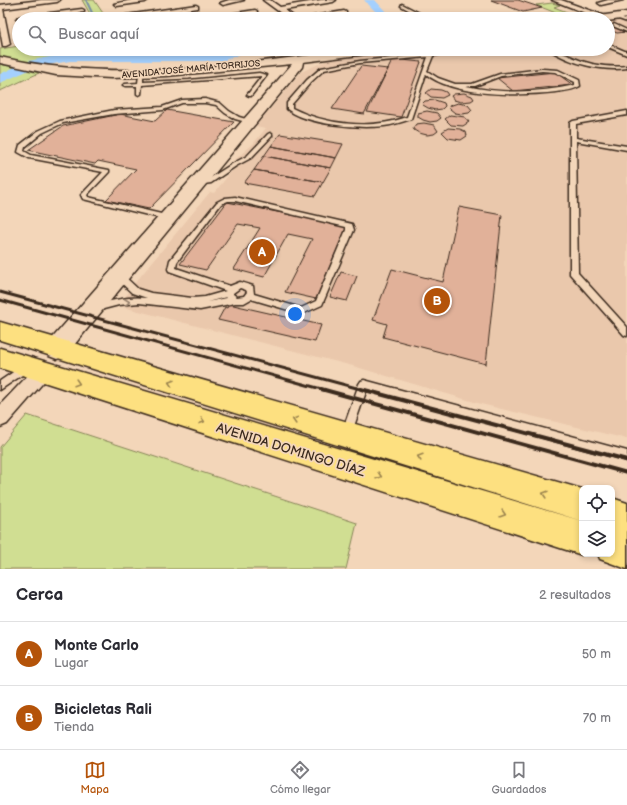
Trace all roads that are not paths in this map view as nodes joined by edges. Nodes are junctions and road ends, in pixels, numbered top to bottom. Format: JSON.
{"nodes":[{"id":1,"x":57,"y":0,"type":"edge"},
{"id":2,"x":145,"y":0,"type":"edge"},
{"id":3,"x":189,"y":0,"type":"edge"},
{"id":4,"x":241,"y":0,"type":"edge"},
{"id":5,"x":266,"y":0,"type":"edge"},
{"id":6,"x":333,"y":0,"type":"edge"},
{"id":7,"x":554,"y":0,"type":"edge"},
{"id":8,"x":620,"y":0,"type":"edge"},
{"id":9,"x":115,"y":2,"type":"edge"},
{"id":10,"x":223,"y":3,"type":"dead end"},
{"id":11,"x":601,"y":3,"type":"dead end"},
{"id":12,"x":402,"y":6,"type":"dead end"},
{"id":13,"x":0,"y":8,"type":"edge"},
{"id":14,"x":573,"y":8,"type":"junction"},
{"id":15,"x":279,"y":9,"type":"junction"},
{"id":16,"x":82,"y":10,"type":"dead end"},
{"id":17,"x":68,"y":12,"type":"edge"},
{"id":18,"x":122,"y":12,"type":"edge"},
{"id":19,"x":203,"y":12,"type":"edge"},
{"id":20,"x":284,"y":12,"type":"edge"},
{"id":21,"x":414,"y":12,"type":"edge"},
{"id":22,"x":581,"y":12,"type":"edge"},
{"id":23,"x":584,"y":12,"type":"edge"},
{"id":24,"x":627,"y":16,"type":"edge"},
{"id":25,"x":12,"y":20,"type":"edge"},
{"id":26,"x":615,"y":20,"type":"edge"},
{"id":27,"x":615,"y":21,"type":"edge"},
{"id":28,"x":627,"y":21,"type":"edge"},
{"id":29,"x":615,"y":24,"type":"edge"},
{"id":30,"x":627,"y":31,"type":"edge"},
{"id":31,"x":8,"y":39,"type":"dead end"},
{"id":32,"x":615,"y":48,"type":"edge"},
{"id":33,"x":627,"y":54,"type":"edge"},
{"id":34,"x":328,"y":56,"type":"edge"},
{"id":35,"x":421,"y":56,"type":"edge"},
{"id":36,"x":431,"y":56,"type":"edge"},
{"id":37,"x":566,"y":56,"type":"edge"},
{"id":38,"x":0,"y":60,"type":"edge"},
{"id":39,"x":297,"y":60,"type":"junction"},
{"id":40,"x":627,"y":67,"type":"edge"},
{"id":41,"x":425,"y":71,"type":"junction"},
{"id":42,"x":141,"y":80,"type":"junction"},
{"id":43,"x":436,"y":80,"type":"junction"},
{"id":44,"x":421,"y":84,"type":"junction"},
{"id":45,"x":125,"y":85,"type":"dead end"},
{"id":46,"x":456,"y":85,"type":"junction"},
{"id":47,"x":139,"y":94,"type":"dead end"},
{"id":48,"x":249,"y":95,"type":"dead end"},
{"id":49,"x":627,"y":113,"type":"edge"},
{"id":50,"x":250,"y":121,"type":"junction"},
{"id":51,"x":270,"y":135,"type":"dead end"},
{"id":52,"x":574,"y":139,"type":"junction"},
{"id":53,"x":627,"y":148,"type":"edge"},
{"id":54,"x":197,"y":184,"type":"junction"},
{"id":55,"x":168,"y":218,"type":"junction"},
{"id":56,"x":119,"y":276,"type":"junction"},
{"id":57,"x":231,"y":294,"type":"junction"},
{"id":58,"x":250,"y":296,"type":"junction"},
{"id":59,"x":89,"y":310,"type":"junction"},
{"id":60,"x":0,"y":332,"type":"edge"},
{"id":61,"x":627,"y":334,"type":"edge"},
{"id":62,"x":31,"y":362,"type":"edge"},
{"id":63,"x":0,"y":386,"type":"edge"},
{"id":64,"x":0,"y":418,"type":"edge"},
{"id":65,"x":346,"y":435,"type":"junction"},
{"id":66,"x":627,"y":456,"type":"edge"},
{"id":67,"x":579,"y":504,"type":"edge"},
{"id":68,"x":615,"y":515,"type":"edge"},
{"id":69,"x":627,"y":518,"type":"edge"},
{"id":70,"x":579,"y":537,"type":"edge"},
{"id":71,"x":615,"y":549,"type":"edge"},
{"id":72,"x":627,"y":552,"type":"edge"}],
"edges":[{"from":1,"to":13,"type":"street"},
{"from":2,"to":9,"type":"street"},
{"from":3,"to":19,"type":"street"},
{"from":4,"to":10,"type":"street"},
{"from":5,"to":15,"type":"street"},
{"from":6,"to":15,"type":"street"},
{"from":7,"to":14,"type":"street"},
{"from":8,"to":11,"type":"street"},
{"from":9,"to":18,"type":"street"},
{"from":12,"to":21,"type":"lane"},
{"from":13,"to":25,"type":"street"},
{"from":14,"to":22,"type":"street"},
{"from":14,"to":23,"type":"street"},
{"from":15,"to":20,"type":"street"},
{"from":16,"to":17,"type":"street"},
{"from":24,"to":26,"type":"main road"},
{"from":25,"to":31,"type":"street"},
{"from":27,"to":28,"type":"lane"},
{"from":29,"to":30,"type":"lane"},
{"from":32,"to":33,"type":"lane"},
{"from":34,"to":39,"type":"main road","name":"AVENIDA JOSÉ MARÍA TORRIJOS"},
{"from":35,"to":44,"type":"lane"},
{"from":36,"to":41,"type":"lane"},
{"from":37,"to":40,"type":"lane"},
{"from":38,"to":42,"type":"main road","name":"AVENIDA JOSÉ MARÍA TORRIJOS"},
{"from":39,"to":42,"type":"main road","name":"AVENIDA JOSÉ MARÍA TORRIJOS"},
{"from":39,"to":50,"type":"main road"},
{"from":41,"to":43,"type":"lane"},
{"from":41,"to":44,"type":"lane"},
{"from":42,"to":45,"type":"lane"},
{"from":42,"to":47,"type":"lane"},
{"from":42,"to":48,"type":"lane"},
{"from":43,"to":44,"type":"lane"},
{"from":43,"to":46,"type":"lane"},
{"from":46,"to":46,"type":"lane"},
{"from":49,"to":52,"type":"lane"},
{"from":50,"to":54,"type":"main road"},
{"from":50,"to":55,"type":"lane"},
{"from":51,"to":54,"type":"lane"},
{"from":52,"to":53,"type":"lane"},
{"from":52,"to":61,"type":"lane"},
{"from":54,"to":55,"type":"main road"},
{"from":55,"to":56,"type":"main road"},
{"from":56,"to":57,"type":"lane"},
{"from":56,"to":59,"type":"main road"},
{"from":57,"to":58,"type":"lane"},
{"from":57,"to":58,"type":"lane"},
{"from":57,"to":58,"type":"lane"},
{"from":59,"to":57,"type":"lane","one_way":true},
{"from":59,"to":62,"type":"main road"},
{"from":60,"to":62,"type":"main road","name":"AVENIDA DOMINGO DÍAZ"},
{"from":62,"to":63,"type":"lane"},
{"from":62,"to":64,"type":"street"},
{"from":65,"to":62,"type":"main road","name":"AVENIDA DOMINGO DÍAZ","one_way":true},
{"from":62,"to":70,"type":"main road","name":"AVENIDA DOMINGO DÍAZ","one_way":true},
{"from":65,"to":66,"type":"lane"},
{"from":67,"to":65,"type":"main road","name":"AVENIDA DOMINGO DÍAZ","one_way":true},
{"from":68,"to":69,"type":"main road"},
{"from":71,"to":72,"type":"main road"}]}
